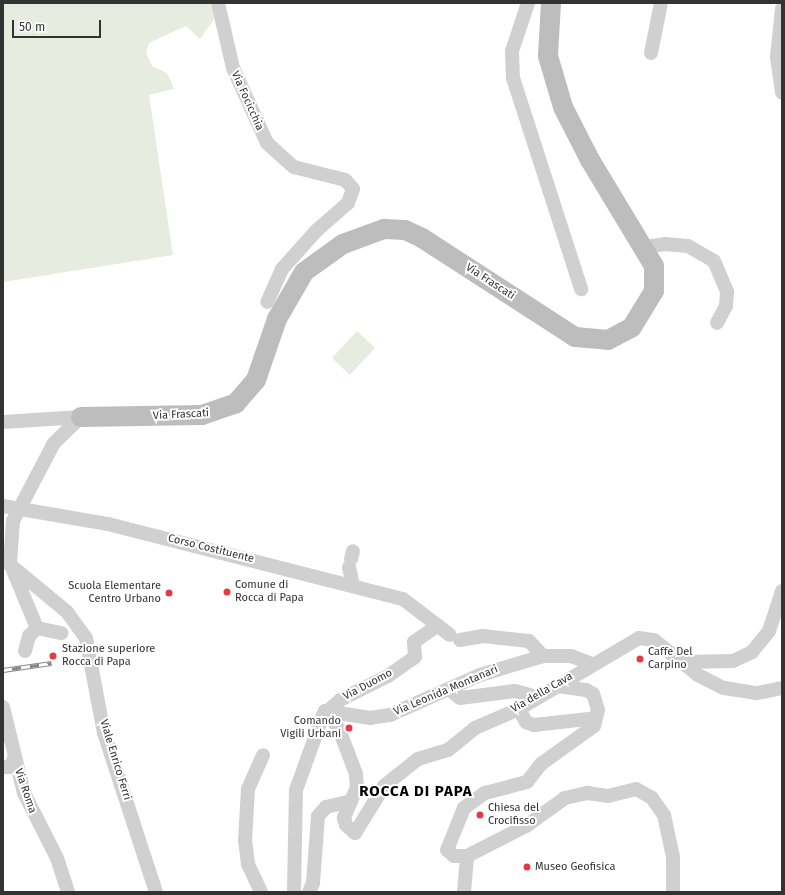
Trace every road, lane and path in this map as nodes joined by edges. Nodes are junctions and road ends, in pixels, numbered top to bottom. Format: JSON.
{"nodes":[{"id":1,"x":218,"y":3,"type":"edge"},
{"id":2,"x":528,"y":3,"type":"edge"},
{"id":3,"x":551,"y":3,"type":"edge"},
{"id":4,"x":661,"y":3,"type":"edge"},
{"id":5,"x":782,"y":9,"type":"edge"},
{"id":6,"x":651,"y":53,"type":"dead end"},
{"id":7,"x":782,"y":93,"type":"edge"},
{"id":8,"x":644,"y":247,"type":"junction"},
{"id":9,"x":581,"y":289,"type":"dead end"},
{"id":10,"x":267,"y":302,"type":"dead end"},
{"id":11,"x":717,"y":323,"type":"dead end"},
{"id":12,"x":81,"y":417,"type":"junction"},
{"id":13,"x":3,"y":422,"type":"edge"},
{"id":14,"x":3,"y":506,"type":"edge"},
{"id":15,"x":17,"y":509,"type":"junction"},
{"id":16,"x":351,"y":559,"type":"dead end"},
{"id":17,"x":5,"y":564,"type":"edge"},
{"id":18,"x":353,"y":586,"type":"junction"},
{"id":19,"x":782,"y":591,"type":"edge"},
{"id":20,"x":438,"y":626,"type":"junction"},
{"id":21,"x":37,"y":628,"type":"junction"},
{"id":22,"x":61,"y":633,"type":"dead end"},
{"id":23,"x":25,"y":651,"type":"dead end"},
{"id":24,"x":543,"y":656,"type":"junction"},
{"id":25,"x":682,"y":662,"type":"junction"},
{"id":26,"x":592,"y":664,"type":"junction"},
{"id":27,"x":556,"y":686,"type":"junction"},
{"id":28,"x":782,"y":688,"type":"edge"},
{"id":29,"x":449,"y":689,"type":"junction"},
{"id":30,"x":538,"y":697,"type":"junction"},
{"id":31,"x":3,"y":707,"type":"edge"},
{"id":32,"x":519,"y":709,"type":"junction"},
{"id":33,"x":325,"y":712,"type":"junction"},
{"id":34,"x":596,"y":718,"type":"junction"},
{"id":35,"x":263,"y":755,"type":"dead end"},
{"id":36,"x":8,"y":763,"type":"edge"},
{"id":37,"x":351,"y":801,"type":"junction"},
{"id":38,"x":464,"y":857,"type":"junction"},
{"id":39,"x":68,"y":892,"type":"edge"},
{"id":40,"x":156,"y":892,"type":"edge"},
{"id":41,"x":261,"y":892,"type":"edge"},
{"id":42,"x":294,"y":892,"type":"edge"},
{"id":43,"x":309,"y":892,"type":"edge"},
{"id":44,"x":464,"y":892,"type":"edge"},
{"id":45,"x":673,"y":892,"type":"edge"}],
"edges":[{"from":1,"to":10,"type":"street","name":"Via Focicchia"},
{"from":2,"to":9,"type":"street"},
{"from":3,"to":8,"type":"main road","name":"Via Frascati"},
{"from":4,"to":6,"type":"street"},
{"from":5,"to":7,"type":"street"},
{"from":8,"to":11,"type":"street"},
{"from":8,"to":12,"type":"main road","name":"Via Frascati"},
{"from":12,"to":13,"type":"street"},
{"from":12,"to":15,"type":"street"},
{"from":14,"to":15,"type":"street","name":"Corso Costituente"},
{"from":15,"to":17,"type":"street"},
{"from":15,"to":18,"type":"street","name":"Corso Costituente"},
{"from":16,"to":18,"type":"street"},
{"from":17,"to":21,"type":"street"},
{"from":17,"to":40,"type":"street","name":"Viale Enrico Ferri"},
{"from":18,"to":20,"type":"street","name":"Corso Costituente"},
{"from":19,"to":25,"type":"street"},
{"from":20,"to":24,"type":"street"},
{"from":20,"to":33,"type":"street","name":"Via Duomo"},
{"from":21,"to":22,"type":"street"},
{"from":21,"to":23,"type":"street"},
{"from":24,"to":26,"type":"street","name":"Via Leonida Montanari"},
{"from":24,"to":29,"type":"street","name":"Via Leonida Montanari"},
{"from":25,"to":26,"type":"street","name":"Via della Cava"},
{"from":25,"to":28,"type":"street"},
{"from":26,"to":27,"type":"street","name":"Via della Cava"},
{"from":27,"to":30,"type":"street","name":"Via della Cava"},
{"from":27,"to":34,"type":"street"},
{"from":29,"to":30,"type":"street"},
{"from":29,"to":33,"type":"street","name":"Via Leonida Montanari"},
{"from":30,"to":32,"type":"street","name":"Via della Cava"},
{"from":31,"to":36,"type":"street","name":"Via Roma"},
{"from":32,"to":34,"type":"street"},
{"from":32,"to":37,"type":"street","name":"Via della Cava"},
{"from":33,"to":37,"type":"street"},
{"from":33,"to":42,"type":"street"},
{"from":34,"to":38,"type":"street"},
{"from":35,"to":41,"type":"street"},
{"from":36,"to":39,"type":"street","name":"Via Roma"},
{"from":37,"to":43,"type":"street"},
{"from":38,"to":44,"type":"street"},
{"from":38,"to":45,"type":"street"}]}
